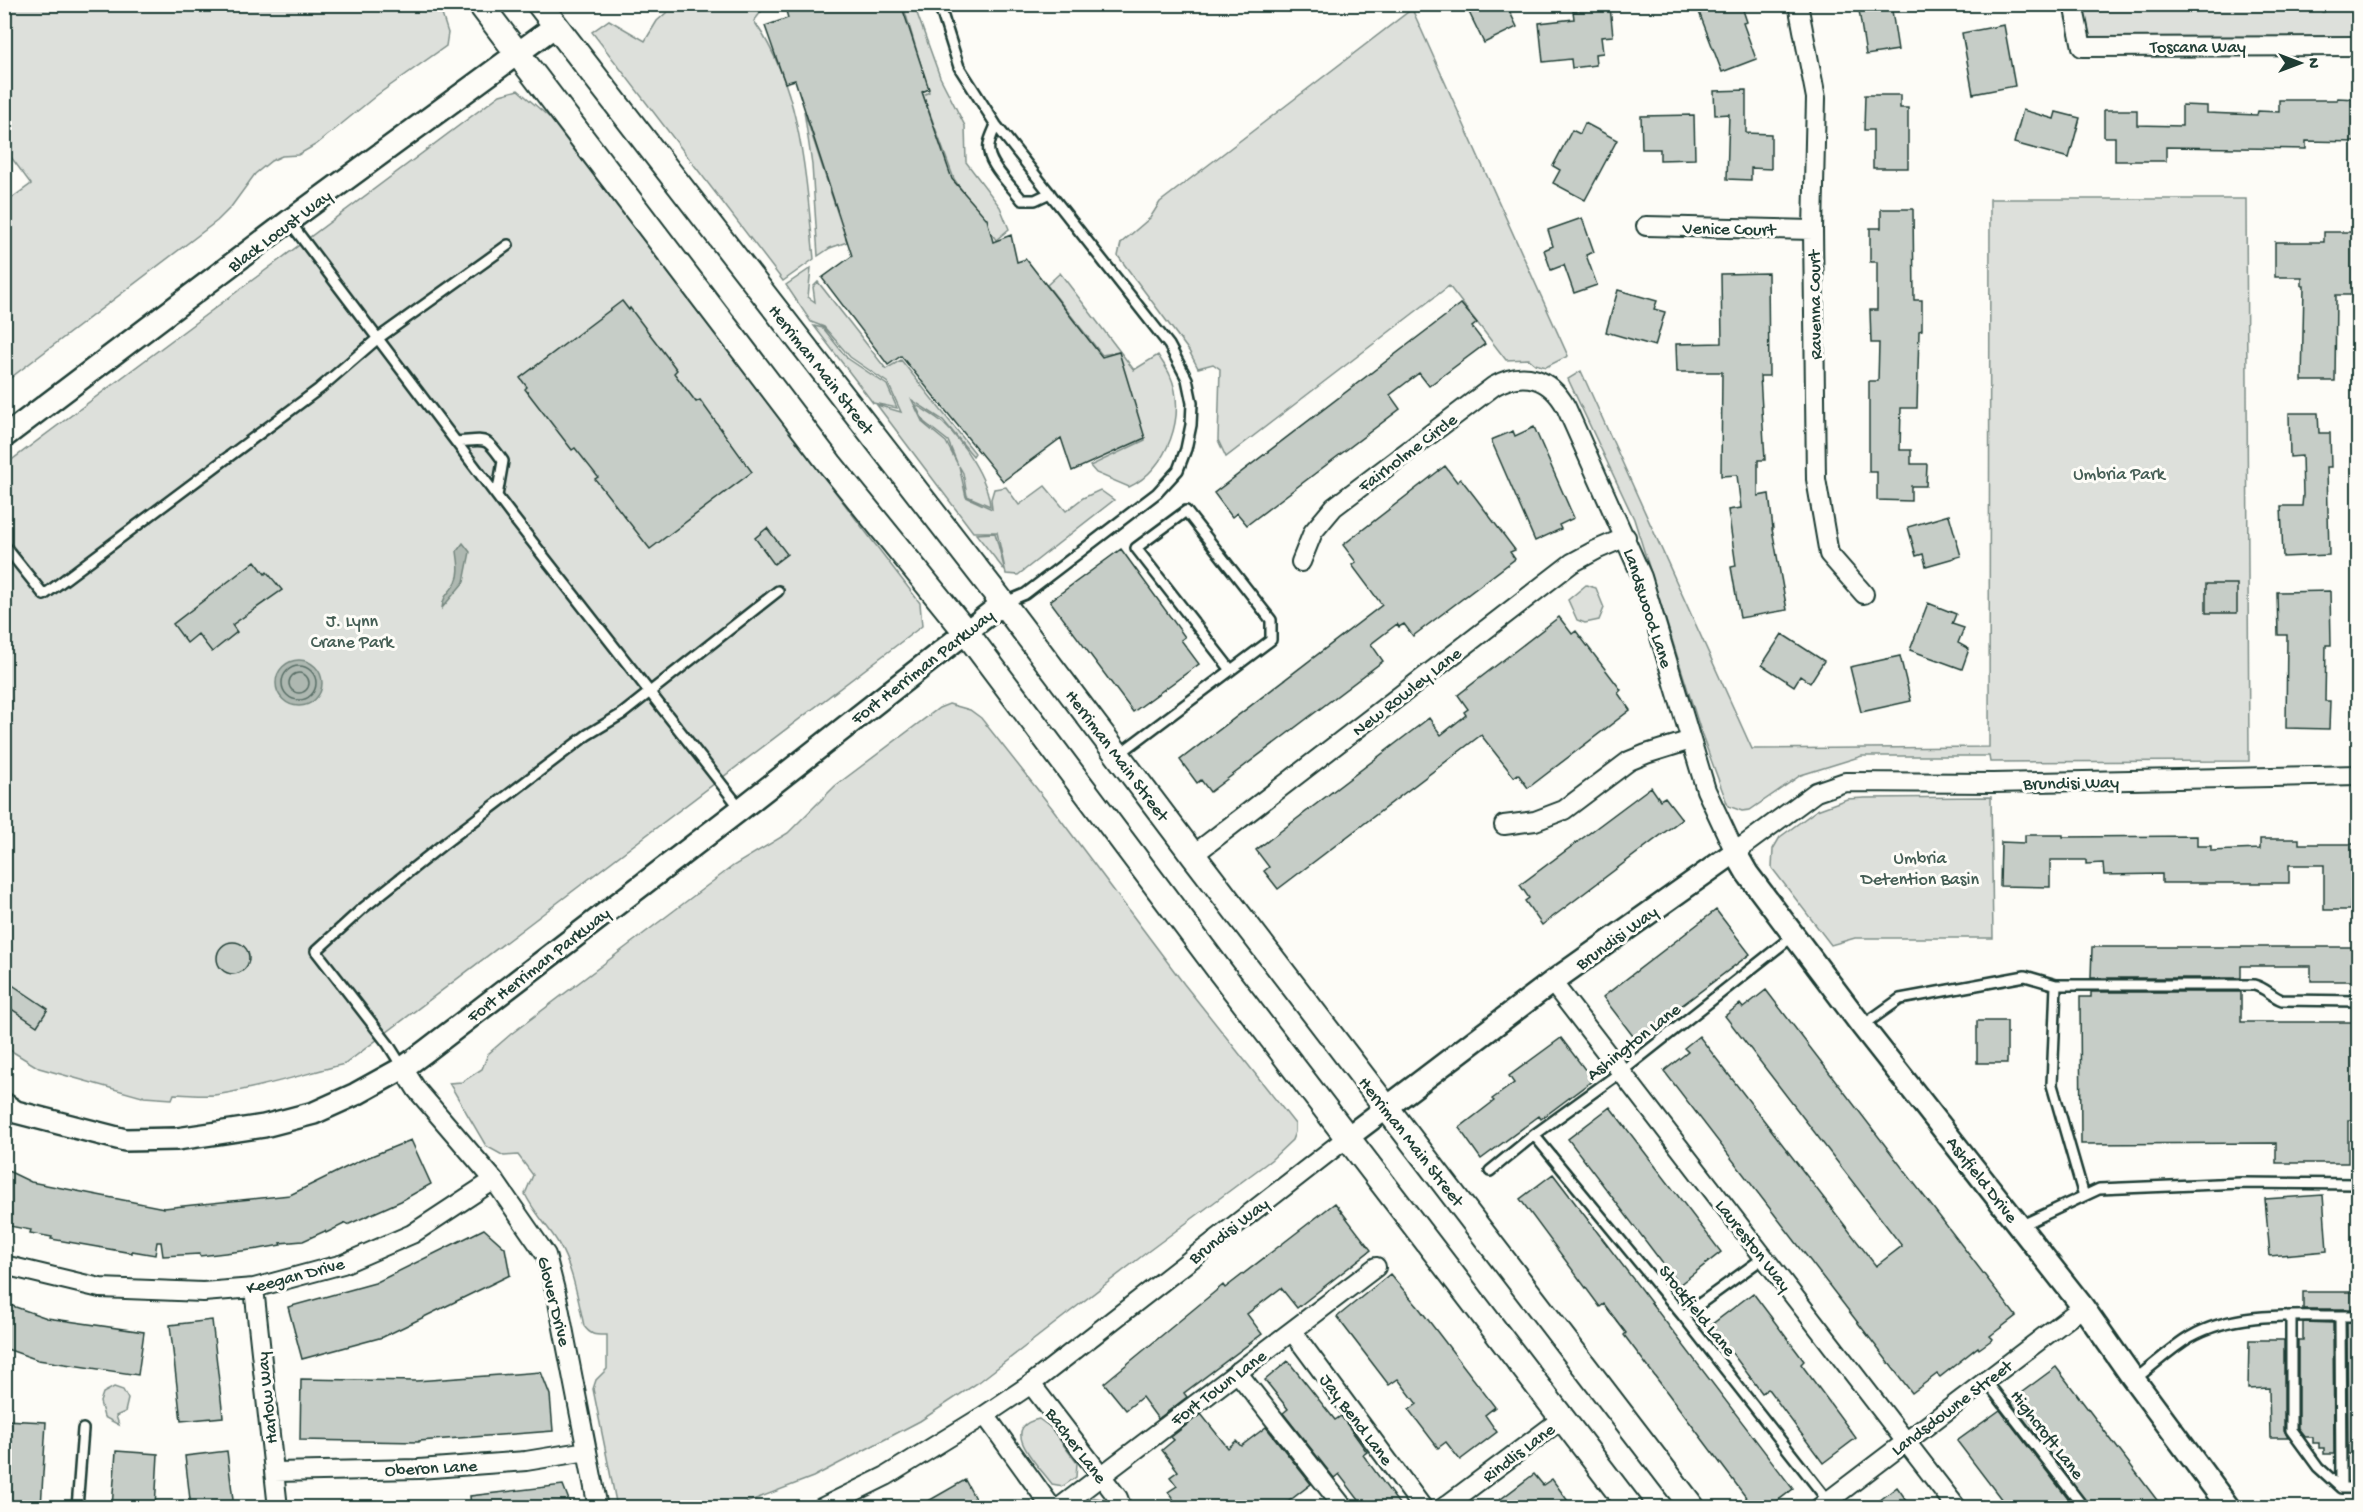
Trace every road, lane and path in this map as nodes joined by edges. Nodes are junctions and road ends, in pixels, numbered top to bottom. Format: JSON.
{"nodes":[{"id":1,"x":480,"y":4,"type":"edge"},
{"id":2,"x":539,"y":4,"type":"edge"},
{"id":3,"x":939,"y":4,"type":"edge"},
{"id":4,"x":1798,"y":4,"type":"edge"},
{"id":5,"x":2073,"y":4,"type":"edge"},
{"id":6,"x":555,"y":26,"type":"junction"},
{"id":7,"x":2358,"y":46,"type":"edge"},
{"id":8,"x":518,"y":52,"type":"junction"},
{"id":9,"x":996,"y":124,"type":"junction"},
{"id":10,"x":1050,"y":193,"type":"junction"},
{"id":11,"x":289,"y":221,"type":"junction"},
{"id":12,"x":1646,"y":226,"type":"dead end"},
{"id":13,"x":1813,"y":230,"type":"junction"},
{"id":14,"x":508,"y":245,"type":"dead end"},
{"id":15,"x":377,"y":339,"type":"junction"},
{"id":16,"x":1538,"y":380,"type":"joint"},
{"id":17,"x":4,"y":437,"type":"edge"},
{"id":18,"x":456,"y":442,"type":"junction"},
{"id":19,"x":497,"y":496,"type":"junction"},
{"id":20,"x":1626,"y":537,"type":"junction"},
{"id":21,"x":4,"y":545,"type":"edge"},
{"id":22,"x":1301,"y":562,"type":"dead end"},
{"id":23,"x":778,"y":591,"type":"dead end"},
{"id":24,"x":1864,"y":594,"type":"dead end"},
{"id":25,"x":1004,"y":603,"type":"junction"},
{"id":26,"x":966,"y":632,"type":"junction"},
{"id":27,"x":1231,"y":670,"type":"junction"},
{"id":28,"x":649,"y":690,"type":"junction"},
{"id":29,"x":1691,"y":740,"type":"junction"},
{"id":30,"x":1118,"y":755,"type":"junction"},
{"id":31,"x":2358,"y":775,"type":"edge"},
{"id":32,"x":741,"y":809,"type":"junction"},
{"id":33,"x":1504,"y":825,"type":"dead end"},
{"id":34,"x":1735,"y":852,"type":"junction"},
{"id":35,"x":1193,"y":855,"type":"junction"},
{"id":36,"x":1794,"y":935,"type":"junction"},
{"id":37,"x":1552,"y":982,"type":"junction"},
{"id":38,"x":2056,"y":985,"type":"junction"},
{"id":39,"x":2358,"y":1001,"type":"edge"},
{"id":40,"x":1862,"y":1026,"type":"junction"},
{"id":41,"x":403,"y":1068,"type":"junction"},
{"id":42,"x":1621,"y":1072,"type":"junction"},
{"id":43,"x":4,"y":1104,"type":"edge"},
{"id":44,"x":1386,"y":1107,"type":"junction"},
{"id":45,"x":1534,"y":1135,"type":"junction"},
{"id":46,"x":1348,"y":1137,"type":"junction"},
{"id":47,"x":1490,"y":1171,"type":"dead end"},
{"id":48,"x":494,"y":1180,"type":"junction"},
{"id":49,"x":2358,"y":1184,"type":"edge"},
{"id":50,"x":2084,"y":1196,"type":"junction"},
{"id":51,"x":2020,"y":1226,"type":"junction"},
{"id":52,"x":1763,"y":1258,"type":"junction"},
{"id":53,"x":4,"y":1265,"type":"edge"},
{"id":54,"x":1376,"y":1267,"type":"dead end"},
{"id":55,"x":254,"y":1288,"type":"junction"},
{"id":56,"x":2084,"y":1307,"type":"junction"},
{"id":57,"x":1683,"y":1316,"type":"junction"},
{"id":58,"x":2340,"y":1316,"type":"junction"},
{"id":59,"x":2358,"y":1316,"type":"edge"},
{"id":60,"x":2291,"y":1317,"type":"junction"},
{"id":61,"x":1292,"y":1331,"type":"junction"},
{"id":62,"x":1237,"y":1372,"type":"junction"},
{"id":63,"x":2134,"y":1379,"type":"junction"},
{"id":64,"x":1986,"y":1381,"type":"junction"},
{"id":65,"x":1030,"y":1384,"type":"junction"},
{"id":66,"x":986,"y":1415,"type":"junction"},
{"id":67,"x":1563,"y":1418,"type":"junction"},
{"id":68,"x":83,"y":1429,"type":"dead end"},
{"id":69,"x":1907,"y":1441,"type":"junction"},
{"id":70,"x":587,"y":1451,"type":"junction"},
{"id":71,"x":274,"y":1472,"type":"junction"},
{"id":72,"x":1101,"y":1476,"type":"junction"},
{"id":73,"x":2341,"y":1488,"type":"junction"},
{"id":74,"x":2358,"y":1488,"type":"edge"},
{"id":75,"x":1827,"y":1505,"type":"edge"},
{"id":76,"x":77,"y":1508,"type":"edge"},
{"id":77,"x":278,"y":1508,"type":"edge"},
{"id":78,"x":598,"y":1508,"type":"edge"},
{"id":79,"x":821,"y":1508,"type":"edge"},
{"id":80,"x":1052,"y":1508,"type":"edge"},
{"id":81,"x":1059,"y":1508,"type":"edge"},
{"id":82,"x":1122,"y":1508,"type":"edge"},
{"id":83,"x":1344,"y":1508,"type":"edge"},
{"id":84,"x":1423,"y":1508,"type":"edge"},
{"id":85,"x":1443,"y":1508,"type":"edge"},
{"id":86,"x":1631,"y":1508,"type":"edge"},
{"id":87,"x":1693,"y":1508,"type":"edge"},
{"id":88,"x":1957,"y":1508,"type":"edge"},
{"id":89,"x":2084,"y":1508,"type":"edge"},
{"id":90,"x":2229,"y":1508,"type":"edge"}],
"edges":[{"from":1,"to":8,"type":"main road"},
{"from":2,"to":6,"type":"main road","name":"Herriman Main Street"},
{"from":3,"to":9,"type":"lane"},
{"from":4,"to":13,"type":"street","name":"Ravenna Court"},
{"from":5,"to":7,"type":"street","name":"Toscana Way"},
{"from":6,"to":8,"type":"street","name":"Black Locust Way"},
{"from":6,"to":25,"type":"main road","name":"Herriman Main Street"},
{"from":8,"to":11,"type":"street","name":"Black Locust Way"},
{"from":8,"to":26,"type":"main road"},
{"from":9,"to":10,"type":"lane"},
{"from":9,"to":10,"type":"lane"},
{"from":10,"to":25,"type":"lane"},
{"from":11,"to":15,"type":"lane"},
{"from":11,"to":17,"type":"street","name":"Black Locust Way"},
{"from":12,"to":13,"type":"street","name":"Venice Court"},
{"from":13,"to":24,"type":"street","name":"Ravenna Court"},
{"from":14,"to":15,"type":"lane"},
{"from":15,"to":18,"type":"lane"},
{"from":15,"to":21,"type":"lane"},
{"from":16,"to":20,"type":"street","name":"Landswood Lane"},
{"from":16,"to":22,"type":"street","name":"Fairholme Circle"},
{"from":18,"to":19,"type":"lane"},
{"from":18,"to":19,"type":"lane"},
{"from":19,"to":28,"type":"lane"},
{"from":20,"to":29,"type":"street","name":"Landswood Lane"},
{"from":20,"to":35,"type":"street","name":"New Rowley Lane"},
{"from":23,"to":28,"type":"lane"},
{"from":25,"to":26,"type":"street","name":"Fort Herriman Parkway"},
{"from":25,"to":30,"type":"main road","name":"Herriman Main Street"},
{"from":26,"to":32,"type":"street","name":"Fort Herriman Parkway"},
{"from":26,"to":46,"type":"main road"},
{"from":27,"to":27,"type":"lane"},
{"from":27,"to":30,"type":"lane"},
{"from":28,"to":32,"type":"lane"},
{"from":28,"to":41,"type":"lane"},
{"from":29,"to":33,"type":"street"},
{"from":29,"to":34,"type":"street","name":"Landswood Lane"},
{"from":30,"to":35,"type":"main road","name":"Herriman Main Street"},
{"from":31,"to":34,"type":"street","name":"Brundisi Way"},
{"from":32,"to":41,"type":"street","name":"Fort Herriman Parkway"},
{"from":34,"to":36,"type":"street","name":"Ashfield Drive"},
{"from":34,"to":37,"type":"street","name":"Brundisi Way"},
{"from":35,"to":44,"type":"main road","name":"Herriman Main Street"},
{"from":36,"to":40,"type":"street","name":"Ashfield Drive"},
{"from":36,"to":42,"type":"lane","name":"Ashington Lane"},
{"from":37,"to":42,"type":"street","name":"Laureston Way"},
{"from":37,"to":44,"type":"street","name":"Brundisi Way"},
{"from":38,"to":39,"type":"lane"},
{"from":38,"to":40,"type":"lane"},
{"from":38,"to":50,"type":"lane"},
{"from":40,"to":51,"type":"street","name":"Ashfield Drive"},
{"from":41,"to":43,"type":"street","name":"Fort Herriman Parkway"},
{"from":41,"to":48,"type":"street","name":"Glover Drive"},
{"from":42,"to":45,"type":"lane","name":"Ashington Lane"},
{"from":42,"to":52,"type":"street","name":"Laureston Way"},
{"from":44,"to":46,"type":"street","name":"Brundisi Way"},
{"from":44,"to":87,"type":"main road","name":"Herriman Main Street"},
{"from":45,"to":47,"type":"lane","name":"Ashington Lane"},
{"from":45,"to":57,"type":"lane","name":"Stockfield Lane"},
{"from":46,"to":65,"type":"street","name":"Brundisi Way"},
{"from":46,"to":67,"type":"main road"},
{"from":48,"to":55,"type":"street","name":"Keegan Drive"},
{"from":48,"to":70,"type":"street","name":"Glover Drive"},
{"from":49,"to":50,"type":"lane"},
{"from":50,"to":51,"type":"lane"},
{"from":51,"to":56,"type":"street","name":"Ashfield Drive"},
{"from":52,"to":57,"type":"lane"},
{"from":52,"to":69,"type":"street","name":"Laureston Way"},
{"from":53,"to":55,"type":"street","name":"Keegan Drive"},
{"from":54,"to":61,"type":"street","name":"Fort Town Lane"},
{"from":55,"to":71,"type":"street","name":"Harlow Way"},
{"from":56,"to":63,"type":"street","name":"Ashfield Drive"},
{"from":56,"to":64,"type":"street","name":"Landsdowne Street"},
{"from":57,"to":75,"type":"lane","name":"Stockfield Lane"},
{"from":58,"to":59,"type":"lane"},
{"from":58,"to":60,"type":"lane"},
{"from":58,"to":73,"type":"lane"},
{"from":60,"to":63,"type":"lane"},
{"from":60,"to":73,"type":"lane"},
{"from":61,"to":62,"type":"street","name":"Fort Town Lane"},
{"from":61,"to":84,"type":"street","name":"Jay Bend Lane"},
{"from":62,"to":72,"type":"street","name":"Fort Town Lane"},
{"from":62,"to":83,"type":"street"},
{"from":63,"to":90,"type":"street","name":"Ashfield Drive"},
{"from":64,"to":69,"type":"street","name":"Landsdowne Street"},
{"from":64,"to":89,"type":"lane","name":"Highcroft Lane"},
{"from":65,"to":66,"type":"street","name":"Brundisi Way"},
{"from":65,"to":72,"type":"street","name":"Bacher Lane"},
{"from":66,"to":79,"type":"street","name":"Brundisi Way"},
{"from":66,"to":80,"type":"street"},
{"from":67,"to":85,"type":"street","name":"Rindlis Lane"},
{"from":67,"to":86,"type":"main road"},
{"from":68,"to":76,"type":"lane"},
{"from":69,"to":75,"type":"street","name":"Landsdowne Street"},
{"from":69,"to":88,"type":"street","name":"Laureston Way"},
{"from":70,"to":71,"type":"street","name":"Oberon Lane"},
{"from":70,"to":78,"type":"street","name":"Glover Drive"},
{"from":71,"to":77,"type":"street","name":"Harlow Way"},
{"from":72,"to":81,"type":"street","name":"Fort Town Lane"},
{"from":72,"to":82,"type":"street","name":"Bacher Lane"},
{"from":73,"to":74,"type":"lane"}]}
